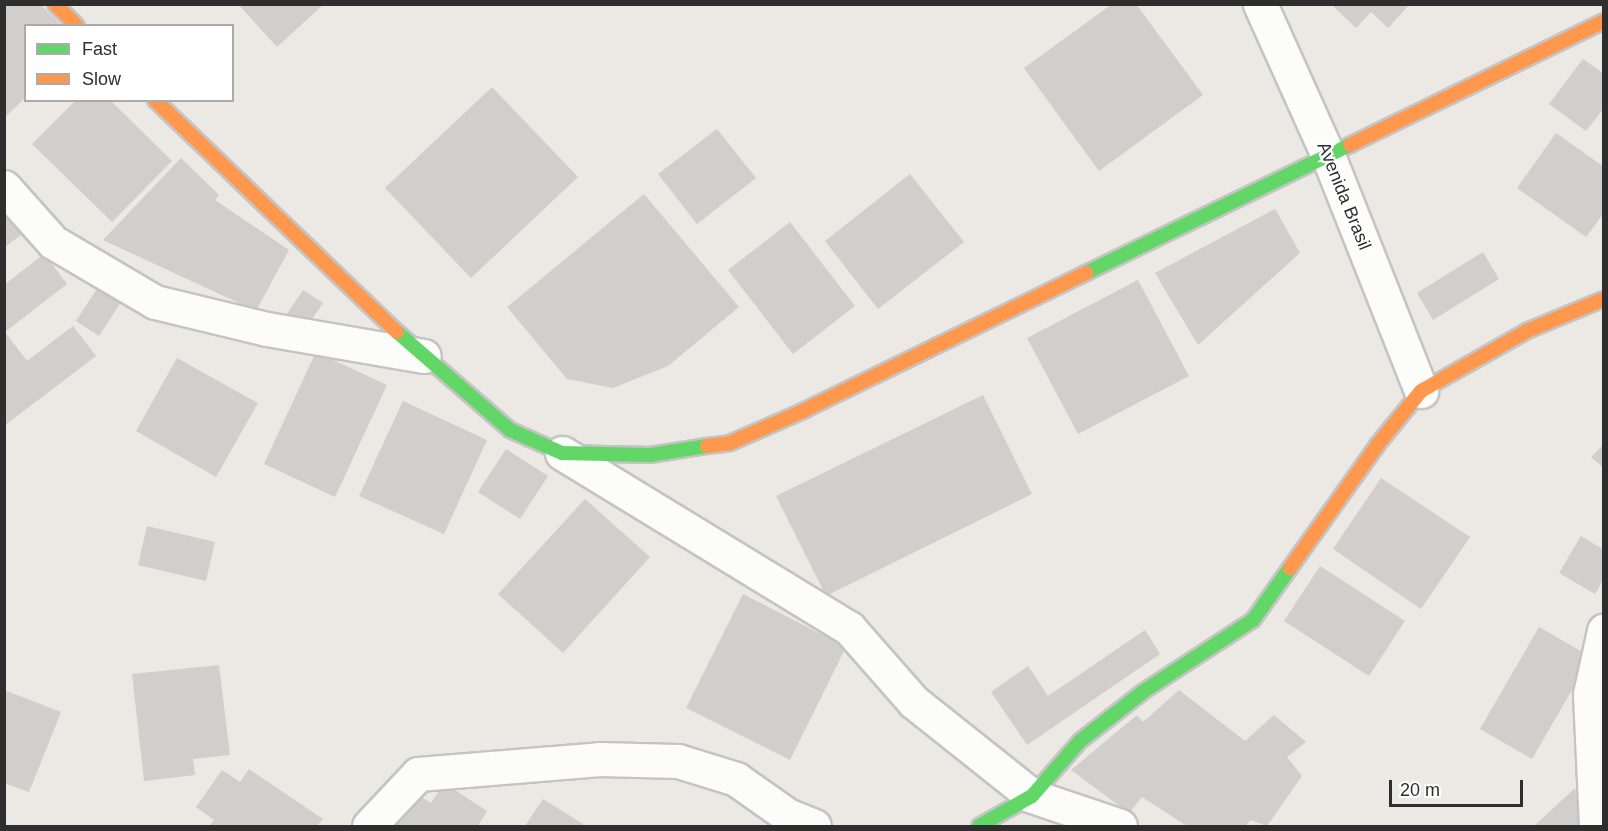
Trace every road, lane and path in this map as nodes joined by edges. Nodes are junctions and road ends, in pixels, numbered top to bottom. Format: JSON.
{"nodes":[{"id":1,"x":55,"y":4,"type":"edge"},
{"id":2,"x":1260,"y":4,"type":"edge"},
{"id":3,"x":1604,"y":21,"type":"edge"},
{"id":4,"x":75,"y":24,"type":"edge"},
{"id":5,"x":157,"y":102,"type":"edge"},
{"id":6,"x":1327,"y":153,"type":"junction"},
{"id":7,"x":4,"y":187,"type":"edge"},
{"id":8,"x":1604,"y":300,"type":"edge"},
{"id":9,"x":424,"y":356,"type":"junction"},
{"id":10,"x":1421,"y":391,"type":"junction"},
{"id":11,"x":562,"y":453,"type":"junction"},
{"id":12,"x":1604,"y":631,"type":"edge"},
{"id":13,"x":1032,"y":796,"type":"junction"},
{"id":14,"x":369,"y":826,"type":"edge"},
{"id":15,"x":814,"y":826,"type":"edge"},
{"id":16,"x":979,"y":826,"type":"edge"},
{"id":17,"x":1120,"y":826,"type":"edge"},
{"id":18,"x":1596,"y":826,"type":"edge"}],
"edges":[{"from":1,"to":4,"type":"main road"},
{"from":2,"to":6,"type":"street","name":"Avenida Brasil"},
{"from":3,"to":6,"type":"main road"},
{"from":5,"to":9,"type":"main road"},
{"from":6,"to":10,"type":"street","name":"Avenida Brasil"},
{"from":6,"to":11,"type":"main road"},
{"from":7,"to":9,"type":"street"},
{"from":8,"to":10,"type":"main road"},
{"from":9,"to":11,"type":"main road"},
{"from":10,"to":13,"type":"main road"},
{"from":11,"to":13,"type":"street"},
{"from":12,"to":18,"type":"street"},
{"from":13,"to":16,"type":"main road"},
{"from":13,"to":17,"type":"street"},
{"from":14,"to":15,"type":"street"}]}
